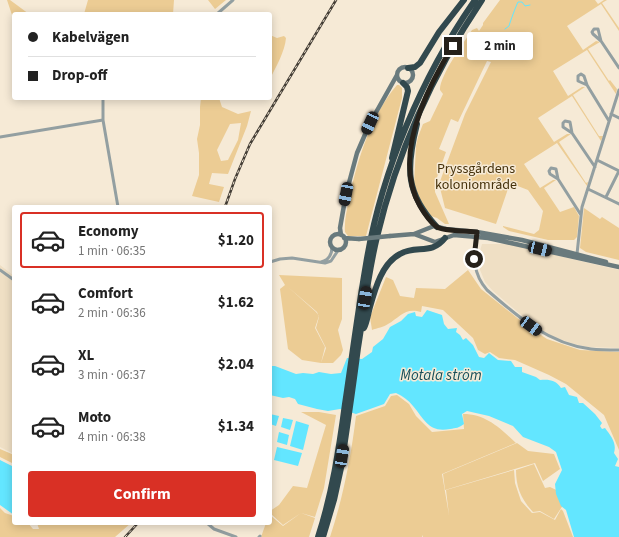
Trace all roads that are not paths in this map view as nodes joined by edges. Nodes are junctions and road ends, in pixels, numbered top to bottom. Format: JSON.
{"nodes":[{"id":1,"x":233,"y":0,"type":"edge"},
{"id":2,"x":464,"y":0,"type":"edge"},
{"id":3,"x":475,"y":0,"type":"edge"},
{"id":4,"x":482,"y":0,"type":"edge"},
{"id":5,"x":219,"y":12,"type":"edge"},
{"id":6,"x":601,"y":41,"type":"dead end"},
{"id":7,"x":408,"y":68,"type":"junction"},
{"id":8,"x":619,"y":68,"type":"edge"},
{"id":9,"x":397,"y":75,"type":"junction"},
{"id":10,"x":402,"y":82,"type":"junction"},
{"id":11,"x":587,"y":85,"type":"dead end"},
{"id":12,"x":389,"y":90,"type":"junction"},
{"id":13,"x":619,"y":90,"type":"edge"},
{"id":14,"x":103,"y":100,"type":"edge"},
{"id":15,"x":423,"y":102,"type":"junction"},
{"id":16,"x":611,"y":114,"type":"junction"},
{"id":17,"x":619,"y":118,"type":"edge"},
{"id":18,"x":102,"y":120,"type":"junction"},
{"id":19,"x":609,"y":121,"type":"junction"},
{"id":20,"x":572,"y":133,"type":"dead end"},
{"id":21,"x":0,"y":137,"type":"edge"},
{"id":22,"x":597,"y":160,"type":"junction"},
{"id":23,"x":595,"y":167,"type":"junction"},
{"id":24,"x":619,"y":171,"type":"edge"},
{"id":25,"x":388,"y":177,"type":"junction"},
{"id":26,"x":558,"y":179,"type":"dead end"},
{"id":27,"x":588,"y":189,"type":"junction"},
{"id":28,"x":606,"y":197,"type":"junction"},
{"id":29,"x":619,"y":204,"type":"edge"},
{"id":30,"x":118,"y":205,"type":"edge"},
{"id":31,"x":581,"y":216,"type":"junction"},
{"id":32,"x":438,"y":228,"type":"junction"},
{"id":33,"x":414,"y":234,"type":"junction"},
{"id":34,"x":476,"y":234,"type":"junction"},
{"id":35,"x":340,"y":235,"type":"junction"},
{"id":36,"x":358,"y":239,"type":"junction"},
{"id":37,"x":440,"y":240,"type":"junction"},
{"id":38,"x":345,"y":244,"type":"junction"},
{"id":39,"x":332,"y":247,"type":"junction"},
{"id":40,"x":339,"y":250,"type":"junction"},
{"id":41,"x":577,"y":255,"type":"junction"},
{"id":42,"x":272,"y":261,"type":"edge"},
{"id":43,"x":317,"y":262,"type":"junction"},
{"id":44,"x":619,"y":266,"type":"edge"},
{"id":45,"x":0,"y":270,"type":"edge"},
{"id":46,"x":12,"y":279,"type":"edge"},
{"id":47,"x":360,"y":334,"type":"junction"},
{"id":48,"x":356,"y":348,"type":"junction"},
{"id":49,"x":619,"y":350,"type":"edge"},
{"id":50,"x":345,"y":420,"type":"junction"},
{"id":51,"x":209,"y":525,"type":"edge"},
{"id":52,"x":236,"y":537,"type":"edge"},
{"id":53,"x":318,"y":537,"type":"edge"},
{"id":54,"x":323,"y":537,"type":"edge"}],
"edges":[{"from":1,"to":5,"type":"street"},
{"from":2,"to":7,"type":"highway"},
{"from":3,"to":25,"type":"highway"},
{"from":4,"to":15,"type":"highway"},
{"from":6,"to":8,"type":"street"},
{"from":7,"to":9,"type":"street"},
{"from":7,"to":10,"type":"street"},
{"from":9,"to":10,"type":"street"},
{"from":9,"to":12,"type":"street"},
{"from":10,"to":12,"type":"street"},
{"from":10,"to":25,"type":"highway"},
{"from":11,"to":19,"type":"street"},
{"from":12,"to":35,"type":"street"},
{"from":13,"to":16,"type":"street"},
{"from":14,"to":18,"type":"street"},
{"from":15,"to":32,"type":"highway"},
{"from":15,"to":47,"type":"highway"},
{"from":16,"to":17,"type":"street"},
{"from":16,"to":19,"type":"street"},
{"from":18,"to":21,"type":"street"},
{"from":18,"to":30,"type":"street"},
{"from":19,"to":22,"type":"street"},
{"from":20,"to":23,"type":"street"},
{"from":22,"to":23,"type":"street"},
{"from":22,"to":24,"type":"street"},
{"from":23,"to":27,"type":"street"},
{"from":24,"to":28,"type":"street"},
{"from":25,"to":48,"type":"highway"},
{"from":26,"to":31,"type":"street"},
{"from":27,"to":28,"type":"street"},
{"from":27,"to":31,"type":"street"},
{"from":28,"to":29,"type":"street"},
{"from":31,"to":41,"type":"street"},
{"from":32,"to":33,"type":"street"},
{"from":32,"to":34,"type":"street"},
{"from":32,"to":37,"type":"street"},
{"from":33,"to":36,"type":"street","bridge":true},
{"from":33,"to":37,"type":"street"},
{"from":34,"to":37,"type":"street"},
{"from":34,"to":41,"type":"street"},
{"from":34,"to":49,"type":"street"},
{"from":35,"to":36,"type":"street"},
{"from":35,"to":38,"type":"street"},
{"from":35,"to":39,"type":"street"},
{"from":36,"to":38,"type":"street"},
{"from":37,"to":47,"type":"highway"},
{"from":38,"to":40,"type":"street"},
{"from":39,"to":40,"type":"street"},
{"from":39,"to":43,"type":"street"},
{"from":40,"to":43,"type":"street"},
{"from":41,"to":44,"type":"street"},
{"from":42,"to":43,"type":"street"},
{"from":45,"to":46,"type":"street"},
{"from":47,"to":48,"type":"highway"},
{"from":48,"to":50,"type":"highway"},
{"from":50,"to":53,"type":"highway"},
{"from":50,"to":54,"type":"highway"},
{"from":51,"to":52,"type":"street"}]}
